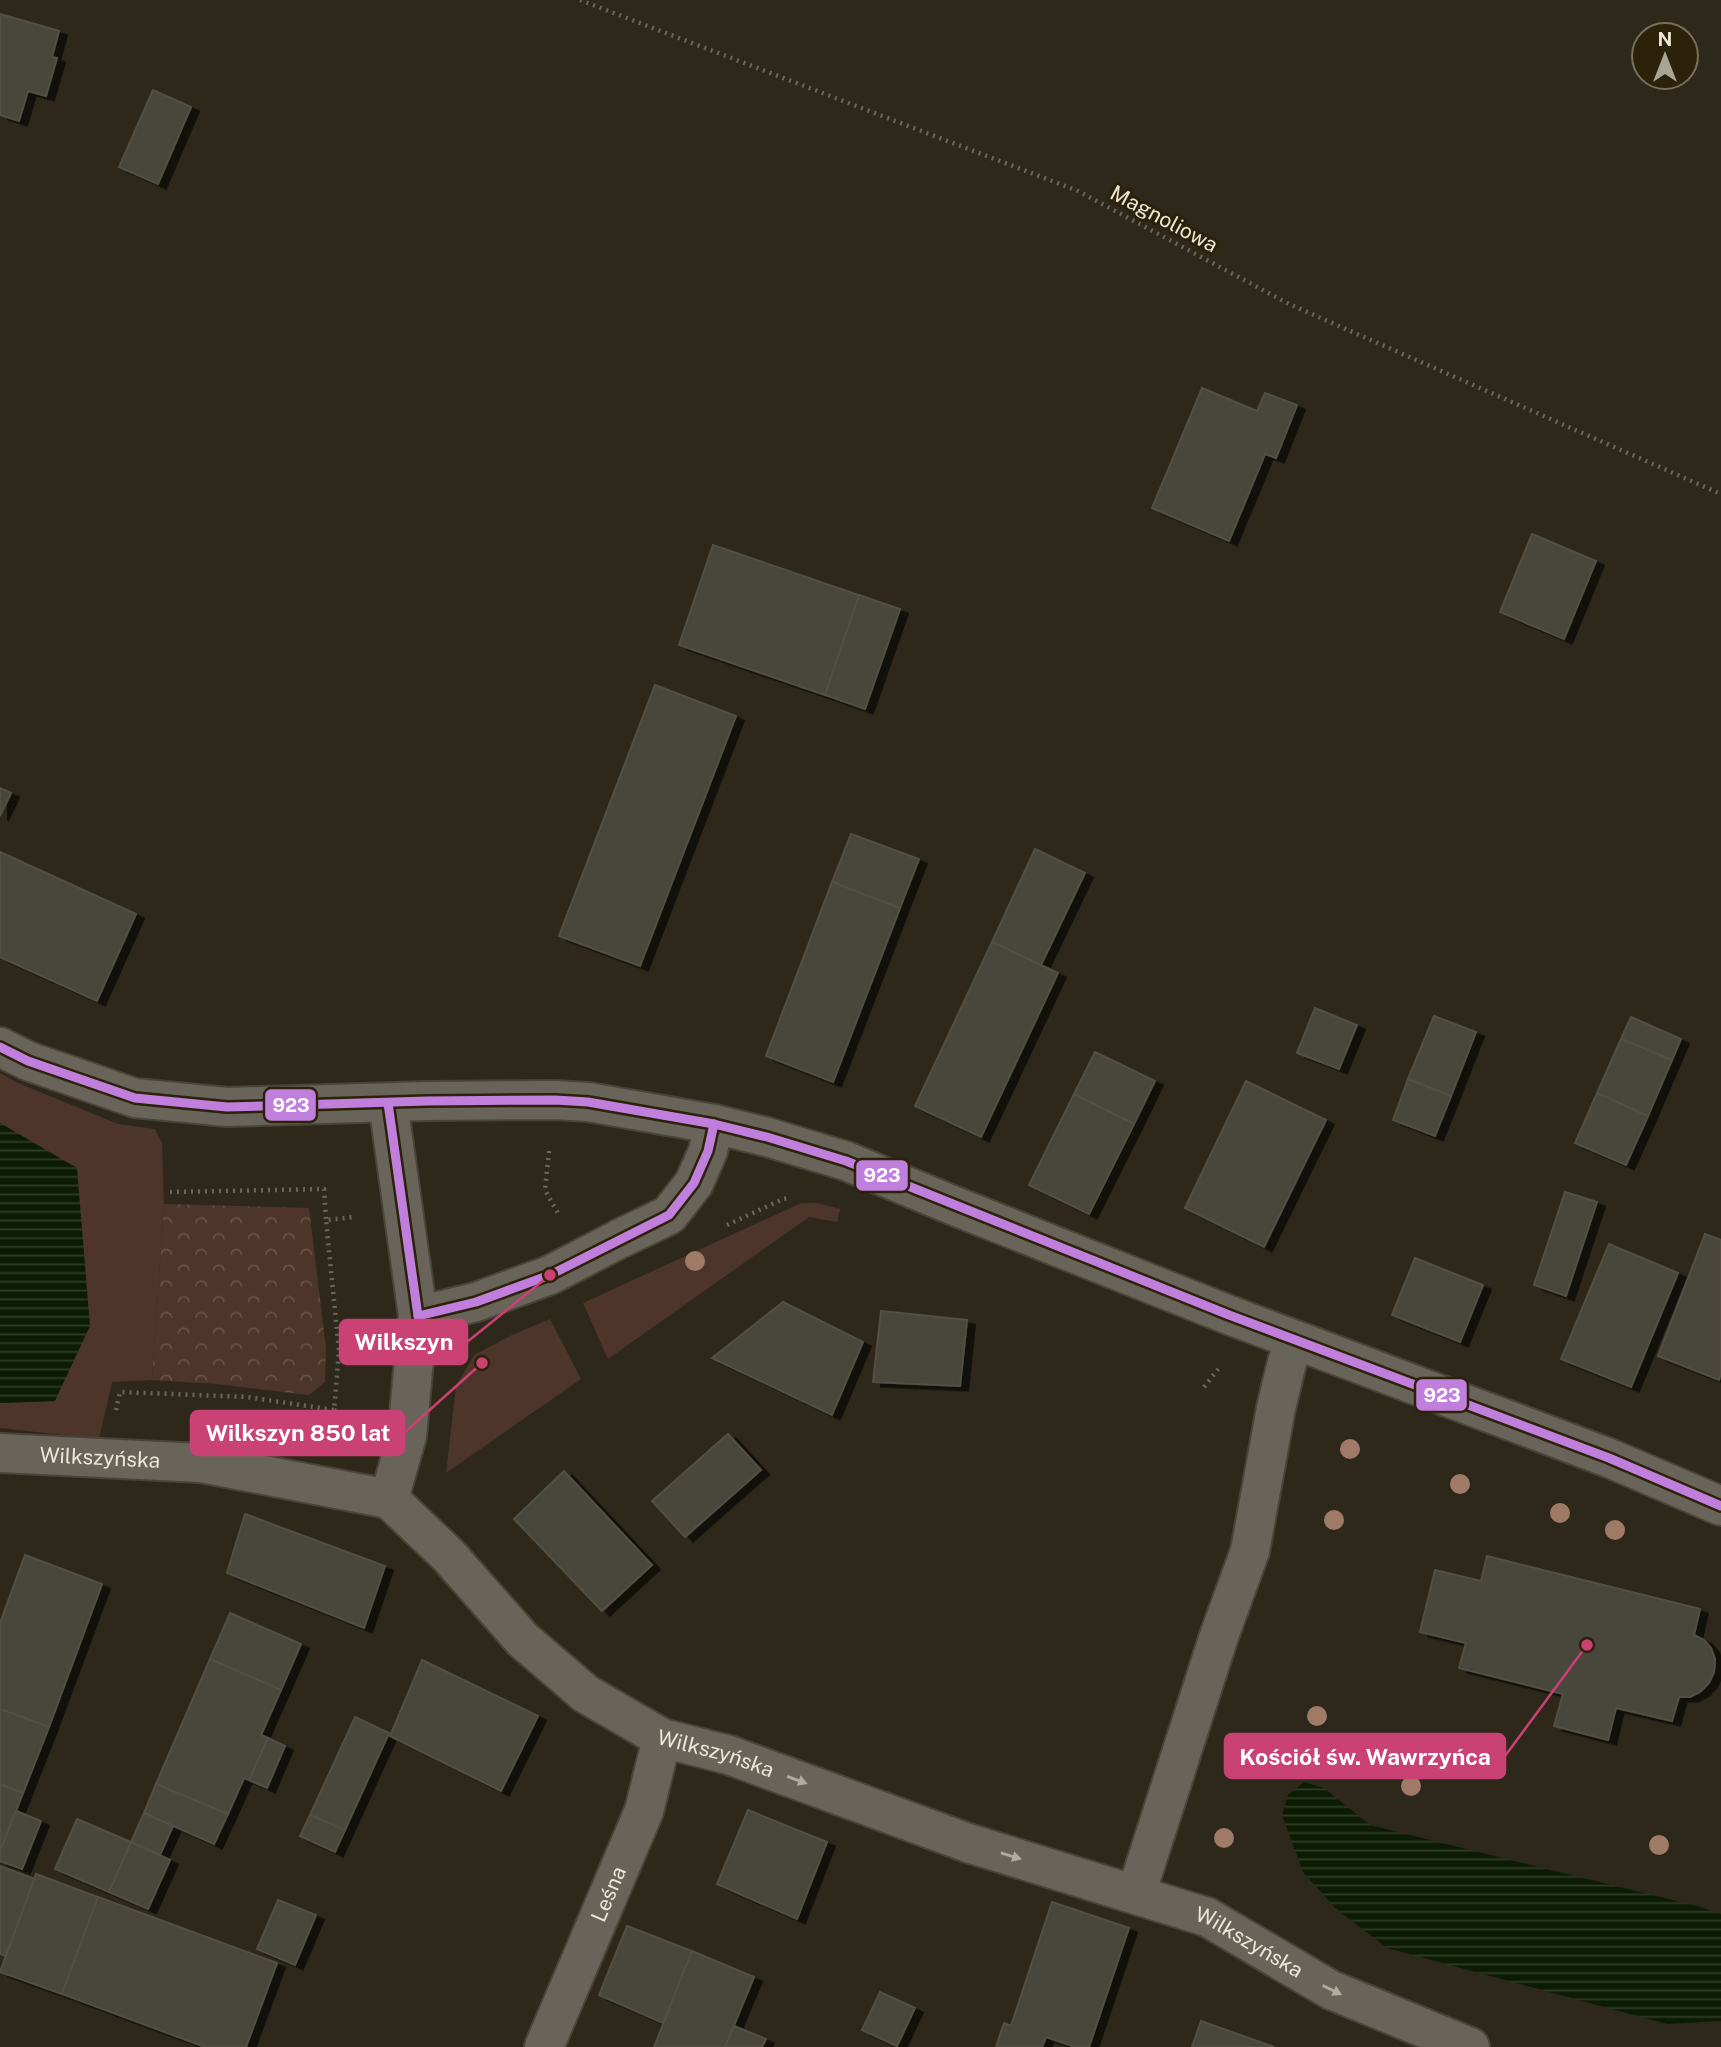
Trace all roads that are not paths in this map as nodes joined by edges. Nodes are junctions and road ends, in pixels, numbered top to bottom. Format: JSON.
{"nodes":[{"id":1,"x":0,"y":1047,"type":"edge"},
{"id":2,"x":388,"y":1103,"type":"junction"},
{"id":3,"x":714,"y":1124,"type":"junction"},
{"id":4,"x":418,"y":1316,"type":"junction"},
{"id":5,"x":1295,"y":1341,"type":"junction"},
{"id":6,"x":0,"y":1453,"type":"edge"},
{"id":7,"x":389,"y":1499,"type":"junction"},
{"id":8,"x":1721,"y":1506,"type":"edge"},
{"id":9,"x":662,"y":1738,"type":"junction"},
{"id":10,"x":1136,"y":1894,"type":"junction"},
{"id":11,"x":544,"y":2047,"type":"edge"},
{"id":12,"x":1471,"y":2047,"type":"edge"}],
"edges":[{"from":1,"to":2,"type":"street"},
{"from":2,"to":3,"type":"street"},
{"from":2,"to":4,"type":"street"},
{"from":3,"to":4,"type":"street"},
{"from":3,"to":5,"type":"street"},
{"from":4,"to":7,"type":"street"},
{"from":5,"to":8,"type":"street"},
{"from":5,"to":10,"type":"street"},
{"from":6,"to":7,"type":"street","name":"Wilkszyńska"},
{"from":7,"to":9,"type":"street","name":"Wilkszyńska"},
{"from":9,"to":10,"type":"street","name":"Wilkszyńska","one_way":true},
{"from":9,"to":11,"type":"street","name":"Leśna"},
{"from":10,"to":12,"type":"street","name":"Wilkszyńska","one_way":true}]}
